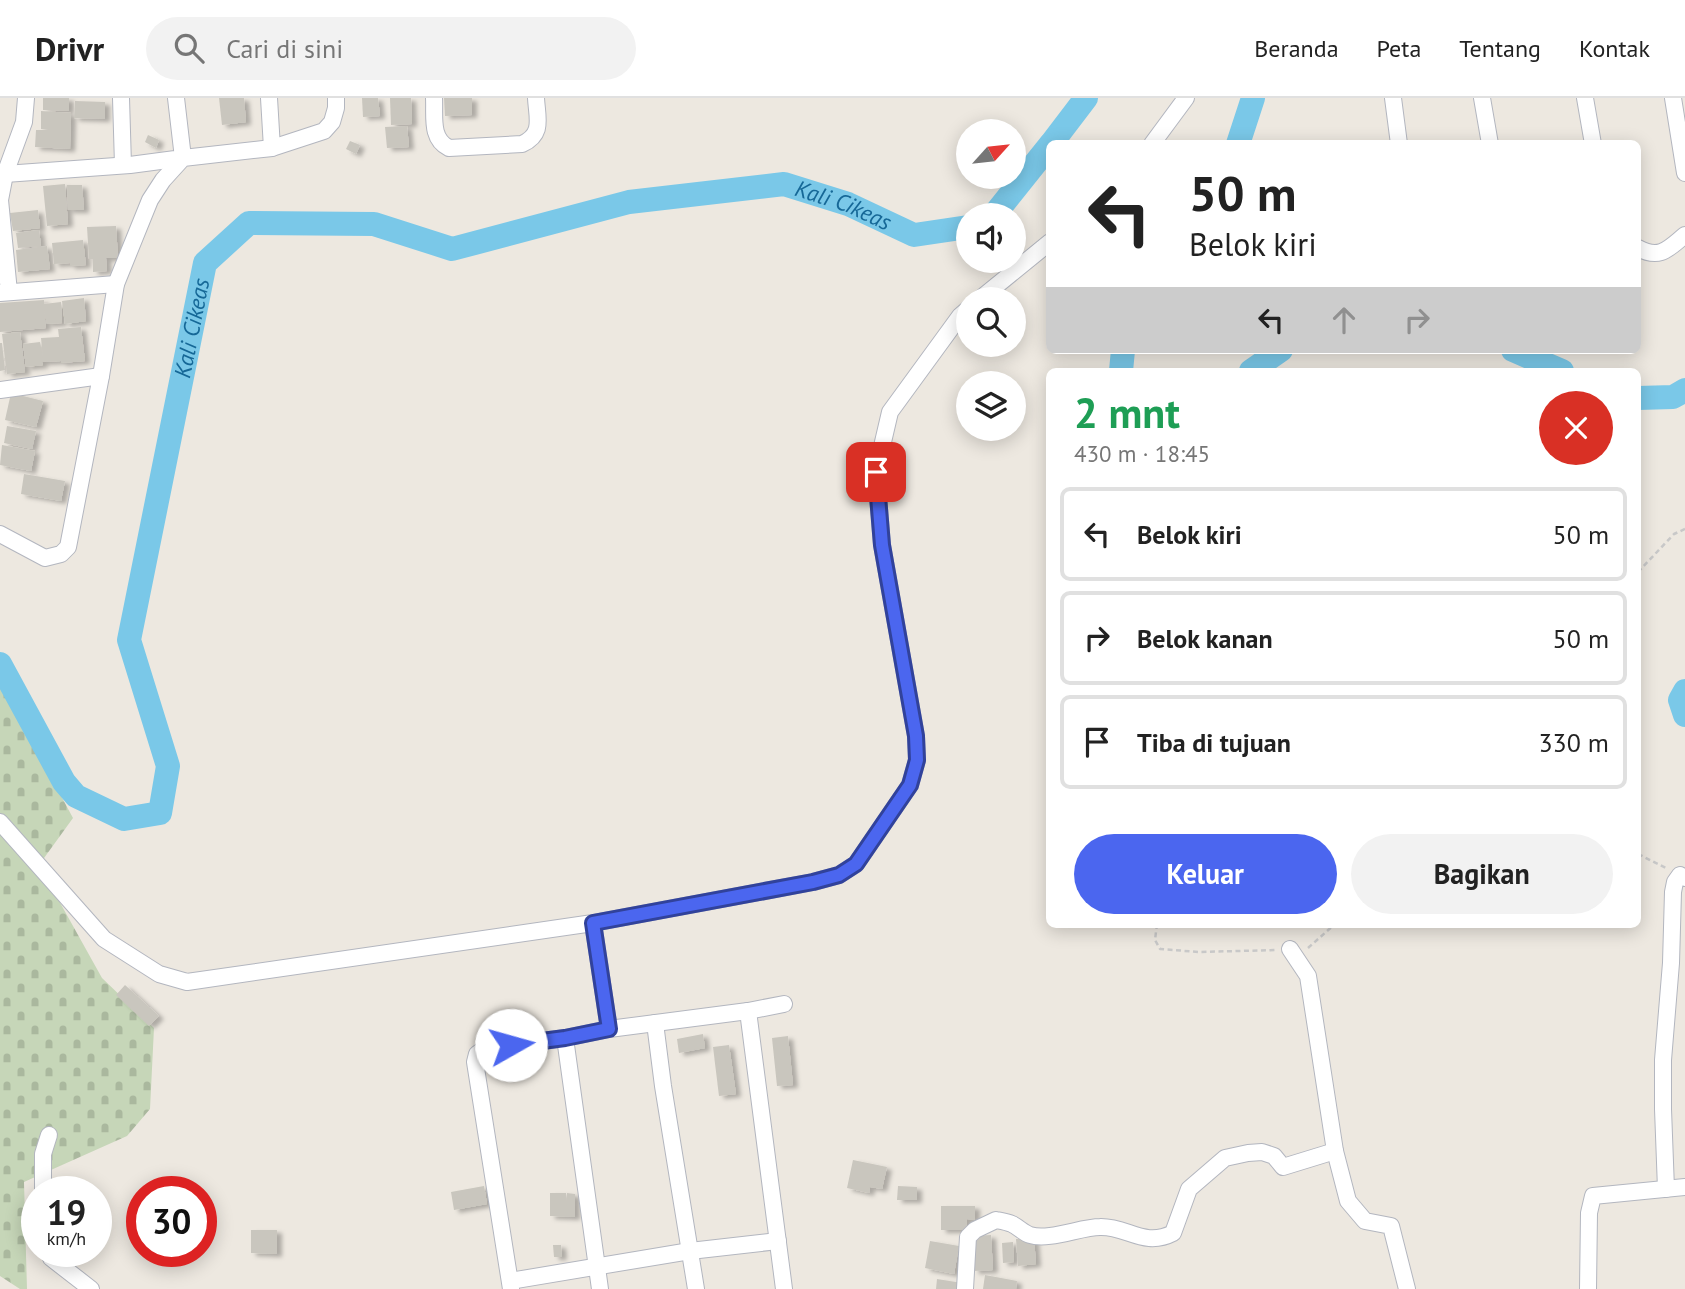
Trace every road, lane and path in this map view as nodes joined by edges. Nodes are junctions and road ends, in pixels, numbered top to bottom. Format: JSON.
{"nodes":[{"id":1,"x":26,"y":98,"type":"edge"},
{"id":2,"x":121,"y":98,"type":"edge"},
{"id":3,"x":176,"y":98,"type":"edge"},
{"id":4,"x":269,"y":98,"type":"edge"},
{"id":5,"x":336,"y":98,"type":"edge"},
{"id":6,"x":434,"y":98,"type":"edge"},
{"id":7,"x":536,"y":98,"type":"edge"},
{"id":8,"x":1186,"y":98,"type":"edge"},
{"id":9,"x":1393,"y":98,"type":"edge"},
{"id":10,"x":1482,"y":98,"type":"edge"},
{"id":11,"x":1585,"y":98,"type":"edge"},
{"id":12,"x":1673,"y":98,"type":"edge"},
{"id":13,"x":1155,"y":140,"type":"edge"},
{"id":14,"x":1398,"y":140,"type":"edge"},
{"id":15,"x":1489,"y":140,"type":"edge"},
{"id":16,"x":1591,"y":140,"type":"edge"},
{"id":17,"x":272,"y":148,"type":"junction"},
{"id":18,"x":183,"y":158,"type":"junction"},
{"id":19,"x":123,"y":165,"type":"junction"},
{"id":20,"x":1685,"y":173,"type":"edge"},
{"id":21,"x":5,"y":174,"type":"junction"},
{"id":22,"x":1685,"y":235,"type":"edge"},
{"id":23,"x":1046,"y":245,"type":"edge"},
{"id":24,"x":1641,"y":250,"type":"edge"},
{"id":25,"x":116,"y":284,"type":"junction"},
{"id":26,"x":995,"y":287,"type":"edge"},
{"id":27,"x":4,"y":292,"type":"edge"},
{"id":28,"x":956,"y":321,"type":"edge"},
{"id":29,"x":101,"y":376,"type":"junction"},
{"id":30,"x":1,"y":394,"type":"edge"},
{"id":31,"x":1685,"y":529,"type":"edge"},
{"id":32,"x":0,"y":534,"type":"edge"},
{"id":33,"x":1641,"y":569,"type":"edge"},
{"id":34,"x":0,"y":822,"type":"edge"},
{"id":35,"x":1641,"y":855,"type":"edge"},
{"id":36,"x":1683,"y":876,"type":"edge"},
{"id":37,"x":593,"y":923,"type":"junction"},
{"id":38,"x":1156,"y":928,"type":"edge"},
{"id":39,"x":1330,"y":928,"type":"edge"},
{"id":40,"x":1290,"y":949,"type":"junction"},
{"id":41,"x":784,"y":1004,"type":"dead end"},
{"id":42,"x":748,"y":1011,"type":"junction"},
{"id":43,"x":655,"y":1023,"type":"junction"},
{"id":44,"x":609,"y":1029,"type":"junction"},
{"id":45,"x":565,"y":1038,"type":"junction"},
{"id":46,"x":49,"y":1135,"type":"dead end"},
{"id":47,"x":1335,"y":1151,"type":"junction"},
{"id":48,"x":43,"y":1176,"type":"edge"},
{"id":49,"x":1685,"y":1187,"type":"edge"},
{"id":50,"x":1665,"y":1189,"type":"junction"},
{"id":51,"x":778,"y":1241,"type":"junction"},
{"id":52,"x":690,"y":1251,"type":"junction"},
{"id":53,"x":63,"y":1267,"type":"edge"},
{"id":54,"x":596,"y":1267,"type":"junction"},
{"id":55,"x":510,"y":1285,"type":"edge"},
{"id":56,"x":92,"y":1289,"type":"edge"},
{"id":57,"x":600,"y":1289,"type":"edge"},
{"id":58,"x":696,"y":1289,"type":"edge"},
{"id":59,"x":784,"y":1289,"type":"edge"},
{"id":60,"x":965,"y":1289,"type":"edge"},
{"id":61,"x":1407,"y":1289,"type":"edge"},
{"id":62,"x":1588,"y":1289,"type":"edge"}],
"edges":[{"from":1,"to":21,"type":"street"},
{"from":2,"to":19,"type":"street"},
{"from":3,"to":18,"type":"street"},
{"from":4,"to":17,"type":"street"},
{"from":5,"to":17,"type":"street"},
{"from":6,"to":7,"type":"street"},
{"from":8,"to":13,"type":"street"},
{"from":9,"to":14,"type":"street"},
{"from":10,"to":15,"type":"street"},
{"from":11,"to":16,"type":"street"},
{"from":12,"to":20,"type":"street"},
{"from":17,"to":18,"type":"street"},
{"from":18,"to":19,"type":"street"},
{"from":18,"to":25,"type":"street"},
{"from":19,"to":21,"type":"street"},
{"from":21,"to":27,"type":"street"},
{"from":22,"to":24,"type":"street"},
{"from":23,"to":26,"type":"street"},
{"from":25,"to":27,"type":"street"},
{"from":25,"to":29,"type":"street"},
{"from":28,"to":37,"type":"street"},
{"from":29,"to":30,"type":"street"},
{"from":29,"to":32,"type":"street"},
{"from":31,"to":33,"type":"path"},
{"from":34,"to":37,"type":"street"},
{"from":35,"to":36,"type":"path"},
{"from":36,"to":50,"type":"street"},
{"from":37,"to":44,"type":"street"},
{"from":38,"to":40,"type":"path"},
{"from":39,"to":40,"type":"path"},
{"from":40,"to":47,"type":"street"},
{"from":41,"to":42,"type":"street"},
{"from":42,"to":43,"type":"street"},
{"from":42,"to":51,"type":"street"},
{"from":43,"to":44,"type":"street"},
{"from":43,"to":52,"type":"street"},
{"from":44,"to":45,"type":"street"},
{"from":45,"to":54,"type":"street"},
{"from":45,"to":55,"type":"street"},
{"from":46,"to":48,"type":"street"},
{"from":47,"to":60,"type":"street"},
{"from":47,"to":61,"type":"street"},
{"from":49,"to":50,"type":"street"},
{"from":50,"to":62,"type":"street"},
{"from":51,"to":52,"type":"street"},
{"from":51,"to":59,"type":"street"},
{"from":52,"to":54,"type":"street"},
{"from":52,"to":58,"type":"street"},
{"from":53,"to":56,"type":"street"},
{"from":54,"to":55,"type":"street"},
{"from":54,"to":57,"type":"street"}]}
